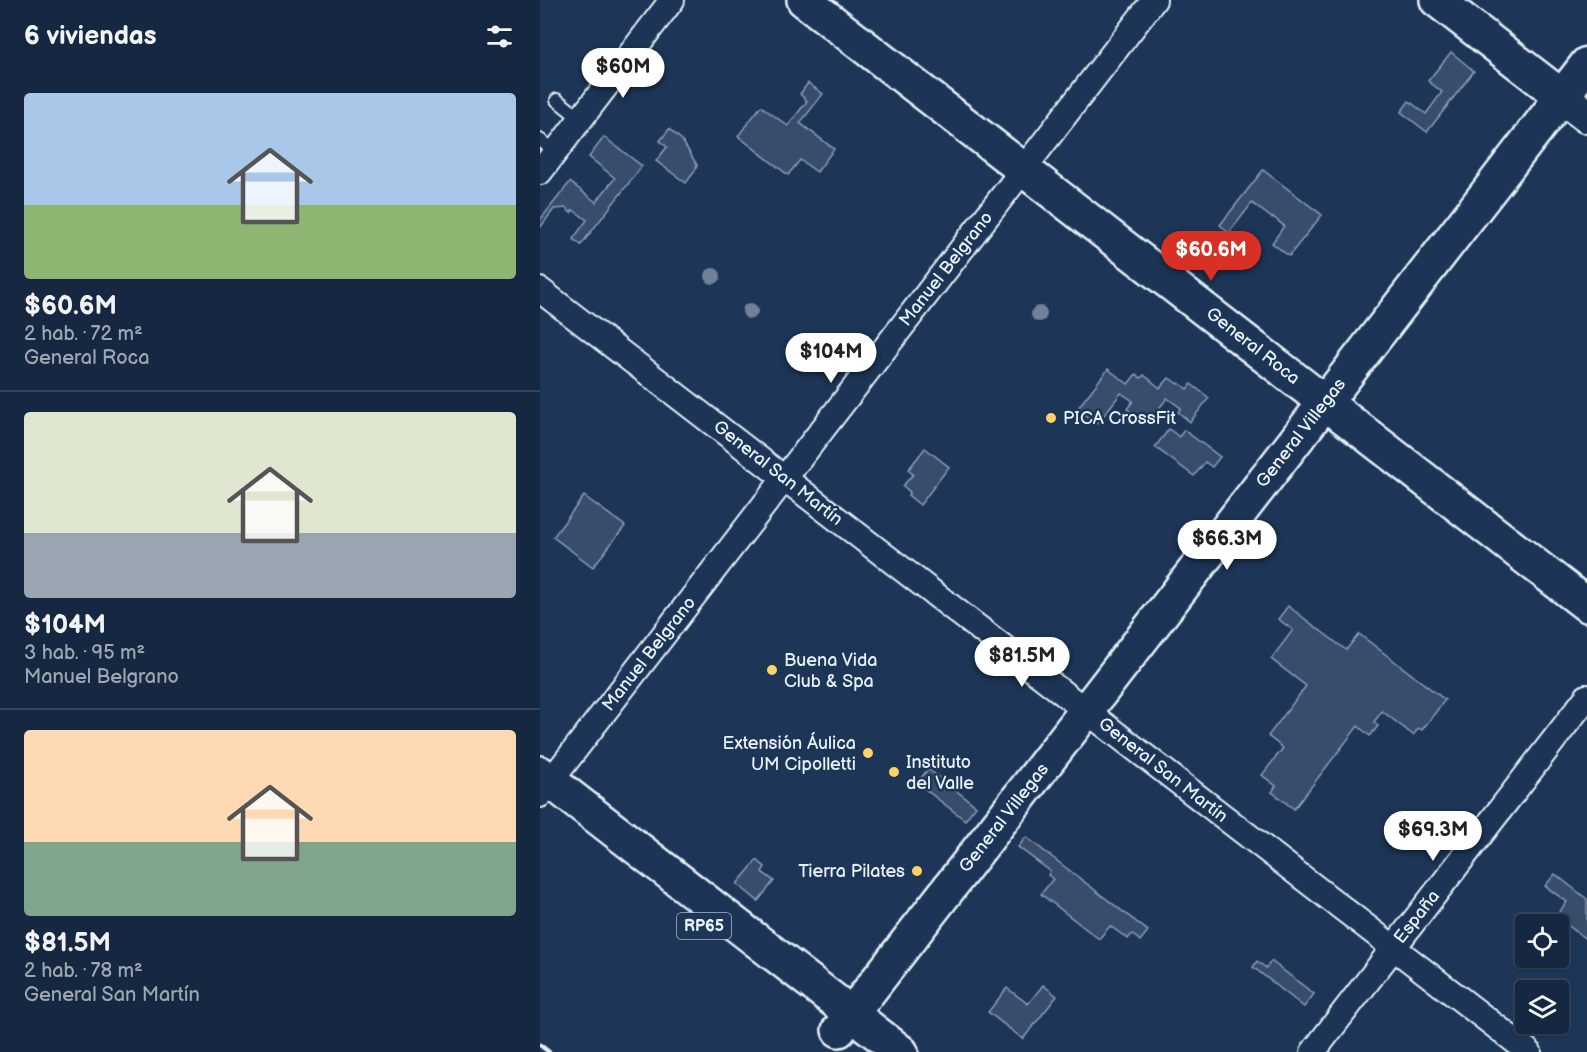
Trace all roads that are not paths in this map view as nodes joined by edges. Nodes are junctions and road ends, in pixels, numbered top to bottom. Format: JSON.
{"nodes":[{"id":1,"x":672,"y":0,"type":"edge"},
{"id":2,"x":804,"y":0,"type":"edge"},
{"id":3,"x":1154,"y":0,"type":"edge"},
{"id":4,"x":1437,"y":0,"type":"edge"},
{"id":5,"x":1587,"y":64,"type":"edge"},
{"id":6,"x":1562,"y":97,"type":"junction"},
{"id":7,"x":557,"y":100,"type":"dead end"},
{"id":8,"x":1587,"y":117,"type":"edge"},
{"id":9,"x":581,"y":118,"type":"junction"},
{"id":10,"x":548,"y":146,"type":"edge"},
{"id":11,"x":1024,"y":169,"type":"junction"},
{"id":12,"x":540,"y":172,"type":"edge"},
{"id":13,"x":540,"y":290,"type":"edge"},
{"id":14,"x":1325,"y":402,"type":"junction"},
{"id":15,"x":784,"y":478,"type":"junction"},
{"id":16,"x":1587,"y":604,"type":"edge"},
{"id":17,"x":1587,"y":697,"type":"edge"},
{"id":18,"x":1086,"y":711,"type":"junction"},
{"id":19,"x":543,"y":787,"type":"edge"},
{"id":20,"x":1393,"y":948,"type":"junction"},
{"id":21,"x":846,"y":1022,"type":"junction"},
{"id":22,"x":867,"y":1052,"type":"edge"},
{"id":23,"x":901,"y":1052,"type":"edge"},
{"id":24,"x":1313,"y":1052,"type":"edge"},
{"id":25,"x":1529,"y":1052,"type":"edge"}],
"edges":[{"from":1,"to":9,"type":"street"},
{"from":2,"to":11,"type":"street","name":"General Roca"},
{"from":3,"to":11,"type":"street","name":"Manuel Belgrano"},
{"from":4,"to":6,"type":"street"},
{"from":5,"to":6,"type":"street","name":"General Villegas"},
{"from":6,"to":8,"type":"street"},
{"from":6,"to":14,"type":"street","name":"General Villegas"},
{"from":7,"to":9,"type":"lane"},
{"from":9,"to":10,"type":"street"},
{"from":10,"to":12,"type":"street"},
{"from":11,"to":14,"type":"street","name":"General Roca"},
{"from":11,"to":15,"type":"street","name":"Manuel Belgrano"},
{"from":13,"to":15,"type":"street","name":"General San Martín"},
{"from":14,"to":16,"type":"street","name":"General Roca"},
{"from":14,"to":18,"type":"street","name":"General Villegas"},
{"from":15,"to":18,"type":"street","name":"General San Martín"},
{"from":15,"to":19,"type":"street","name":"Manuel Belgrano"},
{"from":17,"to":20,"type":"street","name":"España"},
{"from":18,"to":20,"type":"street","name":"General San Martín"},
{"from":18,"to":21,"type":"street","name":"General Villegas"},
{"from":19,"to":21,"type":"street","number":"RP65"},
{"from":20,"to":24,"type":"street","name":"España"},
{"from":20,"to":25,"type":"street","name":"General San Martín"},
{"from":21,"to":22,"type":"street","number":"RP65"},
{"from":21,"to":23,"type":"street","number":"RP65"}]}
